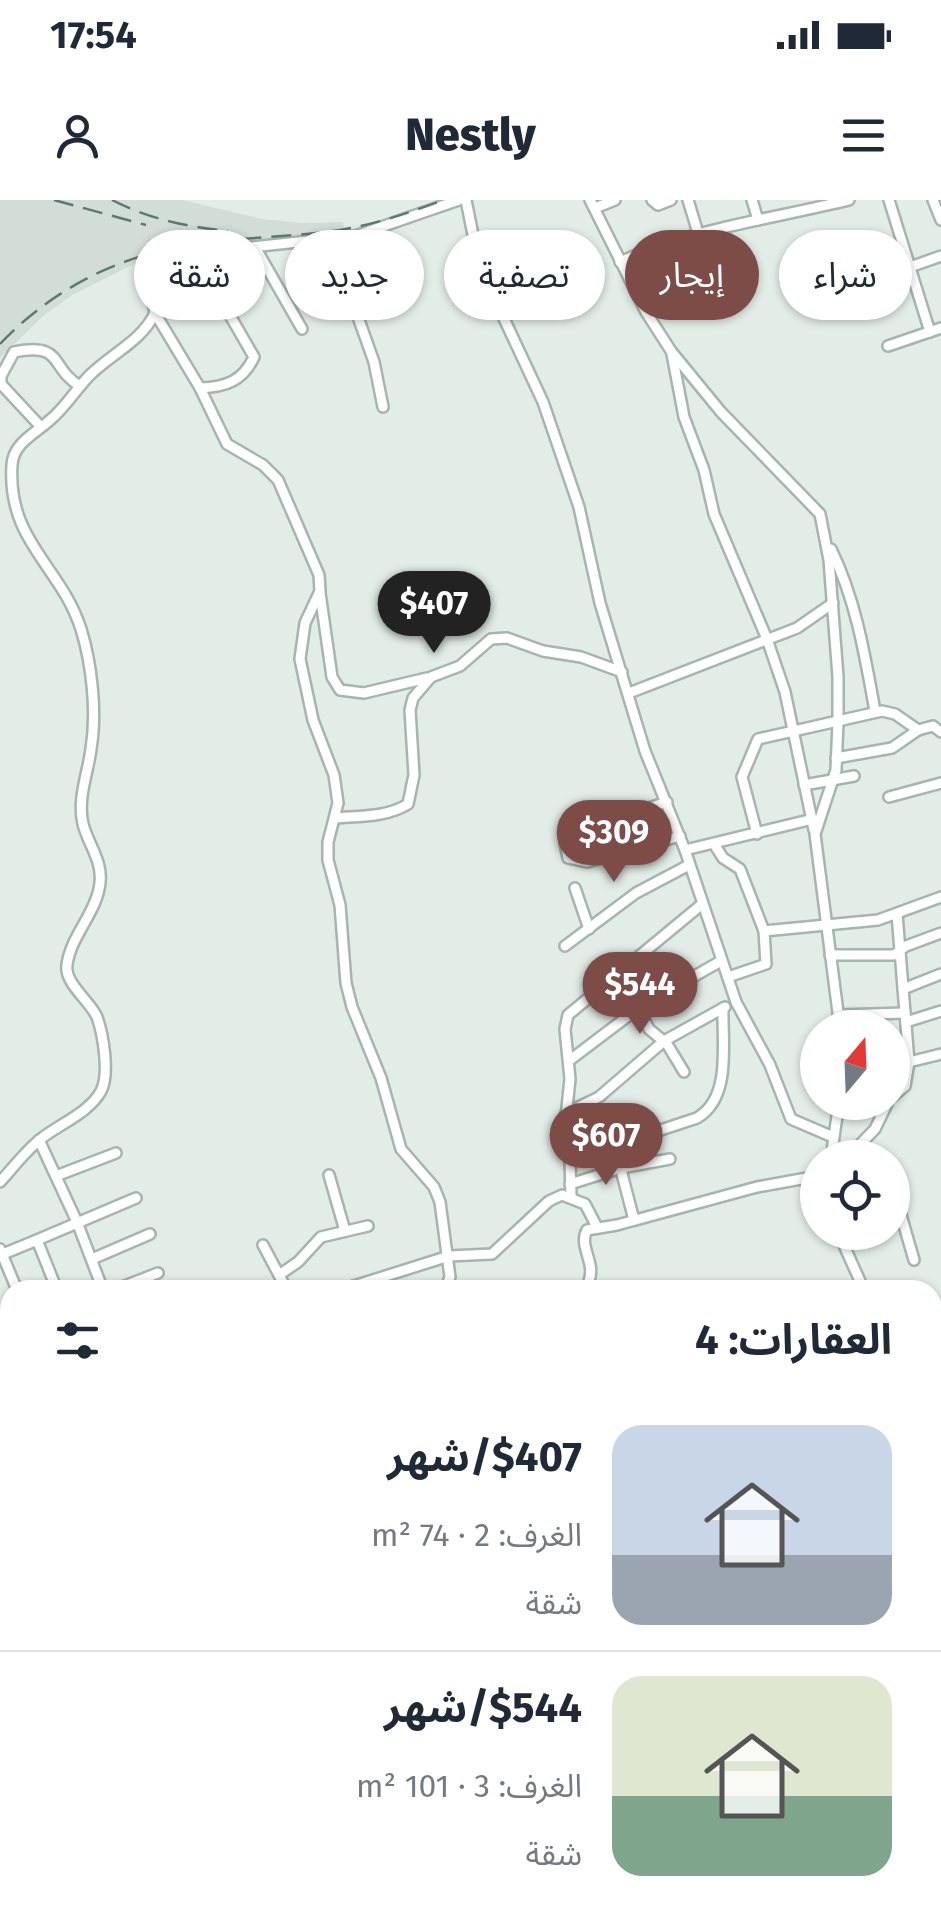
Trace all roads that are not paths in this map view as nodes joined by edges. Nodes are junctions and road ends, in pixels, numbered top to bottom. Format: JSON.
{"nodes":[{"id":1,"x":459,"y":200,"type":"edge"},
{"id":2,"x":466,"y":200,"type":"edge"},
{"id":3,"x":615,"y":200,"type":"edge"},
{"id":4,"x":652,"y":200,"type":"edge"},
{"id":5,"x":671,"y":200,"type":"edge"},
{"id":6,"x":688,"y":200,"type":"edge"},
{"id":7,"x":752,"y":200,"type":"edge"},
{"id":8,"x":849,"y":200,"type":"edge"},
{"id":9,"x":889,"y":200,"type":"edge"},
{"id":10,"x":934,"y":200,"type":"edge"},
{"id":11,"x":831,"y":202,"type":"edge"},
{"id":12,"x":592,"y":204,"type":"edge"},
{"id":13,"x":758,"y":220,"type":"junction"},
{"id":14,"x":941,"y":220,"type":"edge"},
{"id":15,"x":379,"y":228,"type":"junction"},
{"id":16,"x":697,"y":230,"type":"edge"},
{"id":17,"x":712,"y":230,"type":"edge"},
{"id":18,"x":898,"y":230,"type":"edge"},
{"id":19,"x":265,"y":247,"type":"edge"},
{"id":20,"x":941,"y":256,"type":"edge"},
{"id":21,"x":625,"y":260,"type":"edge"},
{"id":22,"x":620,"y":262,"type":"junction"},
{"id":23,"x":912,"y":266,"type":"edge"},
{"id":24,"x":265,"y":267,"type":"edge"},
{"id":25,"x":912,"y":272,"type":"edge"},
{"id":26,"x":150,"y":320,"type":"edge"},
{"id":27,"x":159,"y":320,"type":"edge"},
{"id":28,"x":233,"y":320,"type":"edge"},
{"id":29,"x":302,"y":329,"type":"dead end"},
{"id":30,"x":936,"y":330,"type":"edge"},
{"id":31,"x":888,"y":346,"type":"dead end"},
{"id":32,"x":671,"y":351,"type":"junction"},
{"id":33,"x":80,"y":386,"type":"junction"},
{"id":34,"x":200,"y":388,"type":"junction"},
{"id":35,"x":383,"y":408,"type":"dead end"},
{"id":36,"x":41,"y":428,"type":"junction"},
{"id":37,"x":826,"y":537,"type":"junction"},
{"id":38,"x":320,"y":590,"type":"junction"},
{"id":39,"x":832,"y":603,"type":"junction"},
{"id":40,"x":767,"y":639,"type":"junction"},
{"id":41,"x":622,"y":672,"type":"junction"},
{"id":42,"x":431,"y":677,"type":"junction"},
{"id":43,"x":628,"y":693,"type":"junction"},
{"id":44,"x":875,"y":711,"type":"junction"},
{"id":45,"x":838,"y":722,"type":"junction"},
{"id":46,"x":791,"y":730,"type":"junction"},
{"id":47,"x":918,"y":730,"type":"junction"},
{"id":48,"x":941,"y":732,"type":"edge"},
{"id":49,"x":836,"y":758,"type":"junction"},
{"id":50,"x":854,"y":776,"type":"dead end"},
{"id":51,"x":834,"y":780,"type":"junction"},
{"id":52,"x":941,"y":783,"type":"edge"},
{"id":53,"x":804,"y":785,"type":"junction"},
{"id":54,"x":889,"y":797,"type":"dead end"},
{"id":55,"x":667,"y":802,"type":"junction"},
{"id":56,"x":336,"y":818,"type":"junction"},
{"id":57,"x":815,"y":819,"type":"junction"},
{"id":58,"x":757,"y":834,"type":"junction"},
{"id":59,"x":680,"y":836,"type":"junction"},
{"id":60,"x":714,"y":844,"type":"junction"},
{"id":61,"x":685,"y":850,"type":"junction"},
{"id":62,"x":690,"y":865,"type":"junction"},
{"id":63,"x":574,"y":888,"type":"dead end"},
{"id":64,"x":941,"y":897,"type":"edge"},
{"id":65,"x":701,"y":905,"type":"junction"},
{"id":66,"x":897,"y":914,"type":"junction"},
{"id":67,"x":827,"y":924,"type":"junction"},
{"id":68,"x":589,"y":929,"type":"junction"},
{"id":69,"x":764,"y":931,"type":"junction"},
{"id":70,"x":941,"y":934,"type":"edge"},
{"id":71,"x":565,"y":946,"type":"dead end"},
{"id":72,"x":900,"y":951,"type":"junction"},
{"id":73,"x":830,"y":956,"type":"junction"},
{"id":74,"x":721,"y":961,"type":"junction"},
{"id":75,"x":620,"y":972,"type":"junction"},
{"id":76,"x":941,"y":974,"type":"edge"},
{"id":77,"x":728,"y":977,"type":"junction"},
{"id":78,"x":904,"y":989,"type":"junction"},
{"id":79,"x":736,"y":1002,"type":"junction"},
{"id":80,"x":640,"y":1007,"type":"junction"},
{"id":81,"x":723,"y":1008,"type":"junction"},
{"id":82,"x":837,"y":1010,"type":"edge"},
{"id":83,"x":906,"y":1010,"type":"edge"},
{"id":84,"x":941,"y":1012,"type":"edge"},
{"id":85,"x":910,"y":1016,"type":"edge"},
{"id":86,"x":664,"y":1042,"type":"junction"},
{"id":87,"x":941,"y":1054,"type":"edge"},
{"id":88,"x":570,"y":1060,"type":"junction"},
{"id":89,"x":910,"y":1062,"type":"edge"},
{"id":90,"x":684,"y":1072,"type":"dead end"},
{"id":91,"x":566,"y":1113,"type":"junction"},
{"id":92,"x":836,"y":1120,"type":"edge"},
{"id":93,"x":879,"y":1120,"type":"edge"},
{"id":94,"x":833,"y":1137,"type":"junction"},
{"id":95,"x":39,"y":1140,"type":"junction"},
{"id":96,"x":833,"y":1140,"type":"edge"},
{"id":97,"x":863,"y":1140,"type":"edge"},
{"id":98,"x":615,"y":1146,"type":"junction"},
{"id":99,"x":116,"y":1153,"type":"dead end"},
{"id":100,"x":670,"y":1159,"type":"dead end"},
{"id":101,"x":570,"y":1160,"type":"junction"},
{"id":102,"x":621,"y":1168,"type":"junction"},
{"id":103,"x":328,"y":1175,"type":"dead end"},
{"id":104,"x":56,"y":1176,"type":"junction"},
{"id":105,"x":800,"y":1179,"type":"edge"},
{"id":106,"x":0,"y":1182,"type":"edge"},
{"id":107,"x":570,"y":1184,"type":"junction"},
{"id":108,"x":571,"y":1196,"type":"junction"},
{"id":109,"x":136,"y":1198,"type":"dead end"},
{"id":110,"x":634,"y":1220,"type":"junction"},
{"id":111,"x":77,"y":1222,"type":"junction"},
{"id":112,"x":368,"y":1226,"type":"dead end"},
{"id":113,"x":597,"y":1227,"type":"junction"},
{"id":114,"x":345,"y":1230,"type":"junction"},
{"id":115,"x":150,"y":1234,"type":"dead end"},
{"id":116,"x":38,"y":1240,"type":"junction"},
{"id":117,"x":263,"y":1245,"type":"dead end"},
{"id":118,"x":910,"y":1245,"type":"edge"},
{"id":119,"x":846,"y":1250,"type":"edge"},
{"id":120,"x":1,"y":1251,"type":"edge"},
{"id":121,"x":448,"y":1256,"type":"junction"},
{"id":122,"x":92,"y":1259,"type":"junction"},
{"id":123,"x":914,"y":1260,"type":"dead end"},
{"id":124,"x":158,"y":1273,"type":"dead end"},
{"id":125,"x":279,"y":1275,"type":"junction"},
{"id":126,"x":13,"y":1280,"type":"edge"},
{"id":127,"x":54,"y":1280,"type":"edge"},
{"id":128,"x":99,"y":1280,"type":"edge"},
{"id":129,"x":140,"y":1280,"type":"edge"},
{"id":130,"x":282,"y":1280,"type":"edge"},
{"id":131,"x":372,"y":1280,"type":"edge"},
{"id":132,"x":449,"y":1280,"type":"edge"},
{"id":133,"x":588,"y":1280,"type":"edge"},
{"id":134,"x":860,"y":1280,"type":"edge"}],
"edges":[{"from":1,"to":15,"type":"street"},
{"from":2,"to":41,"type":"street"},
{"from":3,"to":12,"type":"street"},
{"from":4,"to":5,"type":"street"},
{"from":6,"to":16,"type":"street"},
{"from":7,"to":13,"type":"street"},
{"from":8,"to":11,"type":"street"},
{"from":9,"to":18,"type":"street"},
{"from":10,"to":14,"type":"street"},
{"from":11,"to":13,"type":"street"},
{"from":12,"to":22,"type":"street"},
{"from":13,"to":17,"type":"street"},
{"from":15,"to":19,"type":"street"},
{"from":15,"to":35,"type":"street"},
{"from":20,"to":23,"type":"street"},
{"from":21,"to":22,"type":"street"},
{"from":22,"to":32,"type":"street"},
{"from":24,"to":29,"type":"street"},
{"from":25,"to":30,"type":"street"},
{"from":26,"to":33,"type":"street"},
{"from":27,"to":34,"type":"street"},
{"from":28,"to":34,"type":"street"},
{"from":30,"to":31,"type":"street"},
{"from":32,"to":37,"type":"street"},
{"from":32,"to":40,"type":"street"},
{"from":33,"to":36,"type":"street"},
{"from":33,"to":36,"type":"street"},
{"from":34,"to":38,"type":"street"},
{"from":36,"to":95,"type":"street"},
{"from":37,"to":39,"type":"street"},
{"from":37,"to":44,"type":"street"},
{"from":38,"to":42,"type":"street"},
{"from":38,"to":56,"type":"street"},
{"from":39,"to":40,"type":"street"},
{"from":39,"to":45,"type":"street"},
{"from":40,"to":43,"type":"street"},
{"from":40,"to":46,"type":"street"},
{"from":41,"to":42,"type":"street"},
{"from":41,"to":43,"type":"street"},
{"from":42,"to":56,"type":"street"},
{"from":43,"to":55,"type":"street"},
{"from":44,"to":45,"type":"street"},
{"from":44,"to":47,"type":"street"},
{"from":45,"to":46,"type":"street"},
{"from":45,"to":49,"type":"street"},
{"from":46,"to":53,"type":"street"},
{"from":46,"to":58,"type":"street"},
{"from":47,"to":48,"type":"street"},
{"from":47,"to":49,"type":"street"},
{"from":49,"to":51,"type":"street"},
{"from":50,"to":51,"type":"street"},
{"from":51,"to":53,"type":"street"},
{"from":51,"to":57,"type":"street"},
{"from":52,"to":54,"type":"street"},
{"from":53,"to":57,"type":"street"},
{"from":55,"to":59,"type":"street"},
{"from":55,"to":59,"type":"street"},
{"from":56,"to":121,"type":"street"},
{"from":57,"to":58,"type":"street"},
{"from":57,"to":67,"type":"street"},
{"from":58,"to":60,"type":"street"},
{"from":59,"to":61,"type":"street"},
{"from":60,"to":61,"type":"street"},
{"from":60,"to":69,"type":"street"},
{"from":61,"to":62,"type":"street"},
{"from":62,"to":65,"type":"street"},
{"from":62,"to":68,"type":"street"},
{"from":63,"to":68,"type":"street"},
{"from":64,"to":66,"type":"street"},
{"from":65,"to":74,"type":"street"},
{"from":65,"to":75,"type":"street"},
{"from":66,"to":67,"type":"street"},
{"from":66,"to":72,"type":"street"},
{"from":67,"to":69,"type":"street"},
{"from":67,"to":73,"type":"street"},
{"from":68,"to":71,"type":"street"},
{"from":69,"to":77,"type":"street"},
{"from":70,"to":72,"type":"street"},
{"from":72,"to":73,"type":"street"},
{"from":72,"to":78,"type":"street"},
{"from":73,"to":82,"type":"street"},
{"from":74,"to":77,"type":"street"},
{"from":74,"to":80,"type":"street"},
{"from":75,"to":80,"type":"street"},
{"from":75,"to":88,"type":"street"},
{"from":76,"to":78,"type":"street"},
{"from":77,"to":79,"type":"street"},
{"from":78,"to":83,"type":"street"},
{"from":79,"to":81,"type":"street"},
{"from":79,"to":94,"type":"street"},
{"from":80,"to":86,"type":"street"},
{"from":80,"to":88,"type":"street"},
{"from":81,"to":86,"type":"street"},
{"from":81,"to":98,"type":"street"},
{"from":84,"to":85,"type":"street"},
{"from":86,"to":90,"type":"street"},
{"from":86,"to":91,"type":"street"},
{"from":87,"to":89,"type":"street"},
{"from":88,"to":91,"type":"street"},
{"from":91,"to":101,"type":"street"},
{"from":92,"to":94,"type":"street"},
{"from":93,"to":97,"type":"street"},
{"from":94,"to":96,"type":"street"},
{"from":95,"to":104,"type":"street"},
{"from":95,"to":106,"type":"street"},
{"from":98,"to":101,"type":"street"},
{"from":98,"to":102,"type":"street"},
{"from":99,"to":104,"type":"street"},
{"from":100,"to":102,"type":"street"},
{"from":101,"to":107,"type":"street"},
{"from":102,"to":107,"type":"street"},
{"from":102,"to":110,"type":"street"},
{"from":103,"to":114,"type":"street"},
{"from":104,"to":111,"type":"street"},
{"from":105,"to":110,"type":"street"},
{"from":107,"to":108,"type":"street"},
{"from":108,"to":113,"type":"street"},
{"from":108,"to":121,"type":"street"},
{"from":109,"to":111,"type":"street"},
{"from":110,"to":113,"type":"street"},
{"from":111,"to":116,"type":"street"},
{"from":111,"to":122,"type":"street"},
{"from":112,"to":114,"type":"street"},
{"from":113,"to":133,"type":"street"},
{"from":114,"to":125,"type":"street"},
{"from":115,"to":122,"type":"street"},
{"from":116,"to":120,"type":"street"},
{"from":116,"to":127,"type":"street"},
{"from":117,"to":125,"type":"street"},
{"from":118,"to":123,"type":"street"},
{"from":119,"to":134,"type":"street"},
{"from":120,"to":126,"type":"street"},
{"from":121,"to":131,"type":"street"},
{"from":121,"to":132,"type":"street"},
{"from":122,"to":128,"type":"street"},
{"from":124,"to":129,"type":"street"},
{"from":125,"to":130,"type":"street"}]}
